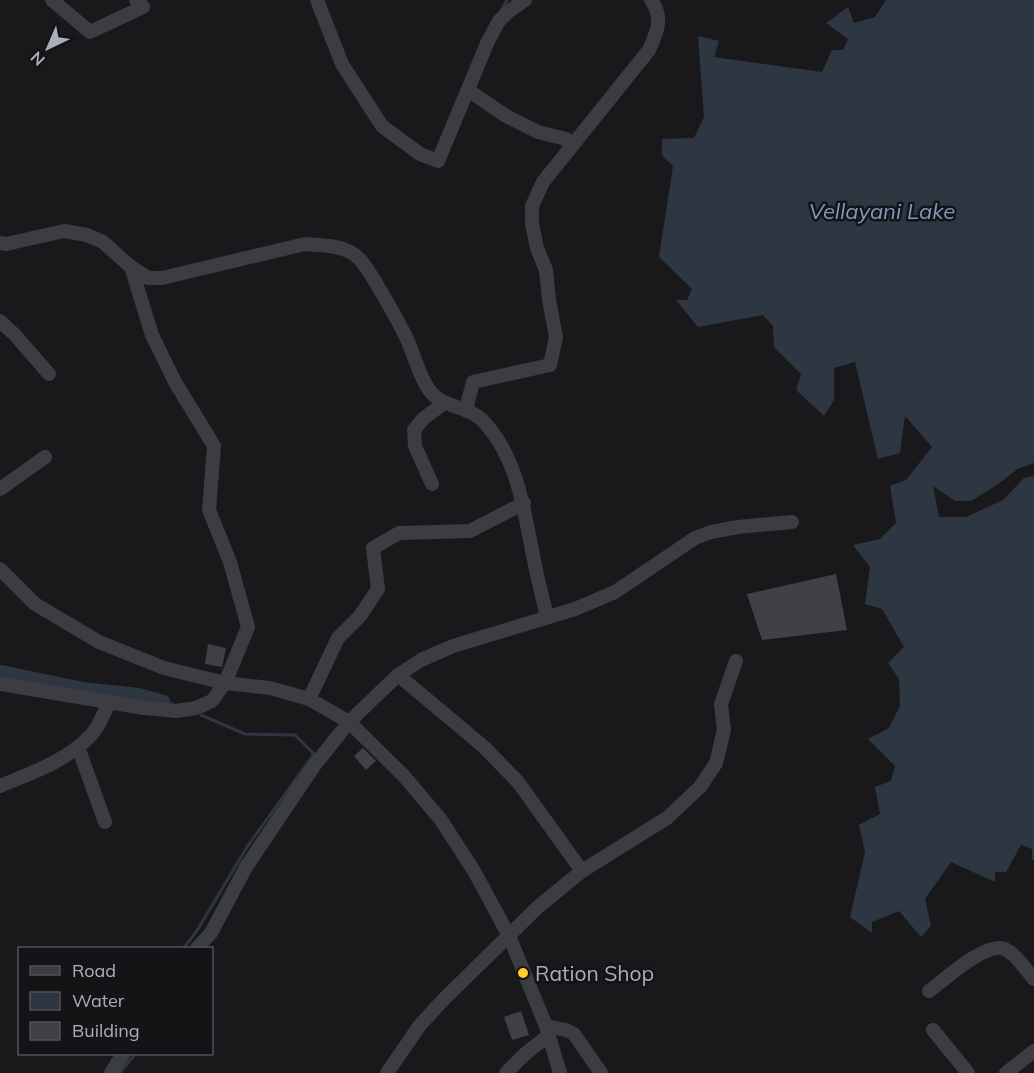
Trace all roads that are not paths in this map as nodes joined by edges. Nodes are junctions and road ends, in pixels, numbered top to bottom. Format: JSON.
{"nodes":[{"id":1,"x":52,"y":0,"type":"edge"},
{"id":2,"x":136,"y":0,"type":"edge"},
{"id":3,"x":317,"y":0,"type":"edge"},
{"id":4,"x":525,"y":0,"type":"edge"},
{"id":5,"x":651,"y":0,"type":"edge"},
{"id":6,"x":468,"y":90,"type":"junction"},
{"id":7,"x":571,"y":147,"type":"junction"},
{"id":8,"x":0,"y":243,"type":"edge"},
{"id":9,"x":131,"y":267,"type":"junction"},
{"id":10,"x":0,"y":321,"type":"edge"},
{"id":11,"x":49,"y":374,"type":"dead end"},
{"id":12,"x":444,"y":403,"type":"junction"},
{"id":13,"x":466,"y":409,"type":"junction"},
{"id":14,"x":45,"y":457,"type":"dead end"},
{"id":15,"x":432,"y":484,"type":"dead end"},
{"id":16,"x":0,"y":489,"type":"edge"},
{"id":17,"x":524,"y":503,"type":"junction"},
{"id":18,"x":792,"y":522,"type":"dead end"},
{"id":19,"x":0,"y":569,"type":"edge"},
{"id":20,"x":547,"y":617,"type":"junction"},
{"id":21,"x":736,"y":661,"type":"dead end"},
{"id":22,"x":398,"y":675,"type":"junction"},
{"id":23,"x":225,"y":683,"type":"junction"},
{"id":24,"x":0,"y":684,"type":"edge"},
{"id":25,"x":309,"y":699,"type":"junction"},
{"id":26,"x":109,"y":702,"type":"junction"},
{"id":27,"x":349,"y":722,"type":"junction"},
{"id":28,"x":78,"y":747,"type":"junction"},
{"id":29,"x":0,"y":786,"type":"edge"},
{"id":30,"x":105,"y":822,"type":"dead end"},
{"id":31,"x":582,"y":871,"type":"junction"},
{"id":32,"x":509,"y":936,"type":"junction"},
{"id":33,"x":198,"y":947,"type":"edge"},
{"id":34,"x":1034,"y":979,"type":"edge"},
{"id":35,"x":929,"y":991,"type":"dead end"},
{"id":36,"x":933,"y":1030,"type":"dead end"},
{"id":37,"x":548,"y":1031,"type":"junction"},
{"id":38,"x":1034,"y":1051,"type":"edge"},
{"id":39,"x":122,"y":1055,"type":"edge"},
{"id":40,"x":111,"y":1073,"type":"edge"},
{"id":41,"x":387,"y":1073,"type":"edge"},
{"id":42,"x":506,"y":1073,"type":"edge"},
{"id":43,"x":560,"y":1073,"type":"edge"},
{"id":44,"x":601,"y":1073,"type":"edge"},
{"id":45,"x":968,"y":1073,"type":"edge"},
{"id":46,"x":1006,"y":1073,"type":"edge"}],
"edges":[{"from":1,"to":2,"type":"street"},
{"from":3,"to":6,"type":"street"},
{"from":4,"to":6,"type":"street"},
{"from":5,"to":7,"type":"street"},
{"from":6,"to":7,"type":"street"},
{"from":7,"to":13,"type":"street"},
{"from":8,"to":9,"type":"street"},
{"from":9,"to":12,"type":"street"},
{"from":9,"to":23,"type":"street"},
{"from":10,"to":11,"type":"street"},
{"from":12,"to":13,"type":"street"},
{"from":12,"to":15,"type":"street"},
{"from":13,"to":17,"type":"street"},
{"from":14,"to":16,"type":"street"},
{"from":17,"to":20,"type":"street"},
{"from":17,"to":25,"type":"street"},
{"from":18,"to":20,"type":"street"},
{"from":19,"to":23,"type":"street"},
{"from":20,"to":22,"type":"street"},
{"from":21,"to":31,"type":"street"},
{"from":22,"to":27,"type":"street"},
{"from":22,"to":31,"type":"street"},
{"from":23,"to":25,"type":"street"},
{"from":23,"to":26,"type":"street"},
{"from":24,"to":26,"type":"street"},
{"from":25,"to":27,"type":"street"},
{"from":26,"to":28,"type":"street"},
{"from":27,"to":32,"type":"street"},
{"from":27,"to":33,"type":"street"},
{"from":28,"to":29,"type":"street"},
{"from":28,"to":30,"type":"street"},
{"from":31,"to":32,"type":"street"},
{"from":32,"to":37,"type":"street"},
{"from":32,"to":41,"type":"street"},
{"from":34,"to":35,"type":"street"},
{"from":36,"to":45,"type":"street"},
{"from":37,"to":42,"type":"street"},
{"from":37,"to":43,"type":"street"},
{"from":37,"to":44,"type":"street"},
{"from":38,"to":46,"type":"street"},
{"from":39,"to":40,"type":"street"}]}
